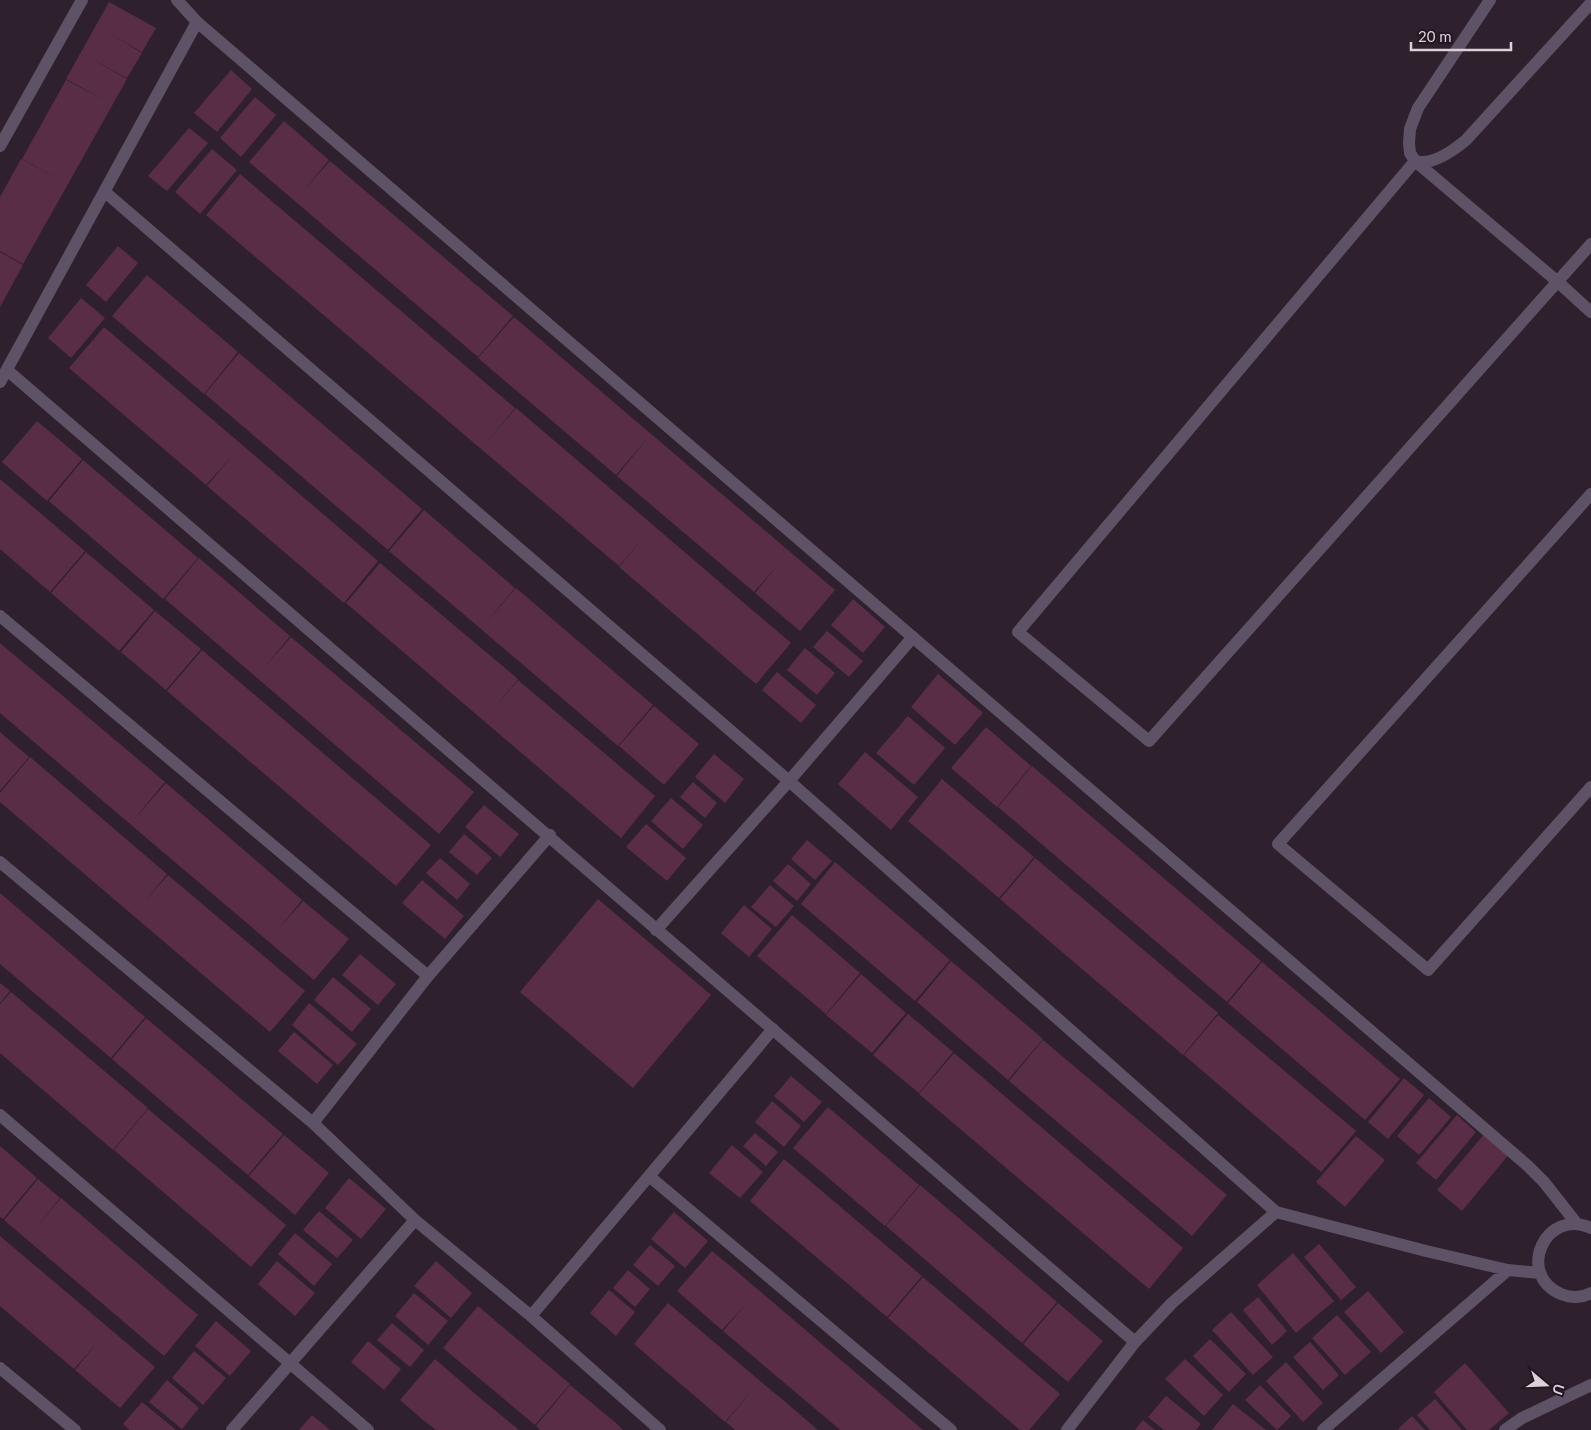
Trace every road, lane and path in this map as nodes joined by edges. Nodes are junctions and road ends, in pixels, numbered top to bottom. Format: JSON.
{"nodes":[{"id":1,"x":82,"y":0,"type":"edge"},
{"id":2,"x":178,"y":0,"type":"edge"},
{"id":3,"x":1490,"y":0,"type":"edge"},
{"id":4,"x":1591,"y":4,"type":"edge"},
{"id":5,"x":197,"y":22,"type":"junction"},
{"id":6,"x":0,"y":146,"type":"edge"},
{"id":7,"x":1415,"y":161,"type":"junction"},
{"id":8,"x":105,"y":192,"type":"junction"},
{"id":9,"x":1591,"y":244,"type":"edge"},
{"id":10,"x":1558,"y":282,"type":"junction"},
{"id":11,"x":1591,"y":312,"type":"edge"},
{"id":12,"x":7,"y":370,"type":"junction"},
{"id":13,"x":0,"y":382,"type":"edge"},
{"id":14,"x":1591,"y":494,"type":"edge"},
{"id":15,"x":0,"y":616,"type":"edge"},
{"id":16,"x":914,"y":637,"type":"junction"},
{"id":17,"x":789,"y":781,"type":"junction"},
{"id":18,"x":1591,"y":787,"type":"edge"},
{"id":19,"x":550,"y":835,"type":"junction"},
{"id":20,"x":0,"y":862,"type":"edge"},
{"id":21,"x":656,"y":930,"type":"junction"},
{"id":22,"x":428,"y":976,"type":"junction"},
{"id":23,"x":773,"y":1029,"type":"junction"},
{"id":24,"x":0,"y":1115,"type":"edge"},
{"id":25,"x":313,"y":1123,"type":"junction"},
{"id":26,"x":649,"y":1176,"type":"junction"},
{"id":27,"x":1276,"y":1212,"type":"junction"},
{"id":28,"x":414,"y":1220,"type":"junction"},
{"id":29,"x":1578,"y":1224,"type":"junction"},
{"id":30,"x":1591,"y":1228,"type":"edge"},
{"id":31,"x":1508,"y":1270,"type":"junction"},
{"id":32,"x":1540,"y":1273,"type":"junction"},
{"id":33,"x":1591,"y":1293,"type":"edge"},
{"id":34,"x":532,"y":1316,"type":"junction"},
{"id":35,"x":1135,"y":1342,"type":"junction"},
{"id":36,"x":290,"y":1364,"type":"junction"},
{"id":37,"x":3,"y":1371,"type":"edge"},
{"id":38,"x":0,"y":1385,"type":"edge"},
{"id":39,"x":1591,"y":1385,"type":"edge"},
{"id":40,"x":75,"y":1430,"type":"edge"},
{"id":41,"x":232,"y":1430,"type":"edge"},
{"id":42,"x":368,"y":1430,"type":"edge"},
{"id":43,"x":660,"y":1430,"type":"edge"},
{"id":44,"x":951,"y":1430,"type":"edge"},
{"id":45,"x":1067,"y":1430,"type":"edge"},
{"id":46,"x":1323,"y":1430,"type":"edge"},
{"id":47,"x":1505,"y":1430,"type":"edge"}],
"edges":[{"from":1,"to":6,"type":"street"},
{"from":2,"to":5,"type":"street"},
{"from":3,"to":7,"type":"street"},
{"from":4,"to":7,"type":"street"},
{"from":5,"to":8,"type":"street"},
{"from":5,"to":16,"type":"street"},
{"from":7,"to":10,"type":"street"},
{"from":7,"to":10,"type":"street"},
{"from":8,"to":12,"type":"street"},
{"from":8,"to":17,"type":"street"},
{"from":9,"to":10,"type":"street"},
{"from":10,"to":11,"type":"street"},
{"from":12,"to":13,"type":"street"},
{"from":12,"to":19,"type":"street"},
{"from":14,"to":18,"type":"street"},
{"from":15,"to":22,"type":"street"},
{"from":16,"to":17,"type":"street"},
{"from":16,"to":29,"type":"street"},
{"from":17,"to":21,"type":"street"},
{"from":17,"to":27,"type":"street"},
{"from":19,"to":21,"type":"street"},
{"from":19,"to":22,"type":"street"},
{"from":20,"to":25,"type":"street"},
{"from":21,"to":23,"type":"street"},
{"from":22,"to":25,"type":"street"},
{"from":23,"to":26,"type":"street"},
{"from":23,"to":35,"type":"street"},
{"from":24,"to":36,"type":"street"},
{"from":25,"to":28,"type":"street"},
{"from":26,"to":34,"type":"street"},
{"from":26,"to":44,"type":"street"},
{"from":27,"to":31,"type":"street"},
{"from":27,"to":35,"type":"street"},
{"from":28,"to":34,"type":"street"},
{"from":28,"to":36,"type":"street"},
{"from":29,"to":30,"type":"street"},
{"from":29,"to":32,"type":"street"},
{"from":31,"to":32,"type":"street"},
{"from":31,"to":46,"type":"street"},
{"from":32,"to":33,"type":"street"},
{"from":34,"to":43,"type":"street"},
{"from":35,"to":45,"type":"street"},
{"from":36,"to":41,"type":"street"},
{"from":36,"to":42,"type":"street"},
{"from":37,"to":38,"type":"street"},
{"from":37,"to":40,"type":"street"},
{"from":39,"to":47,"type":"street"}]}
